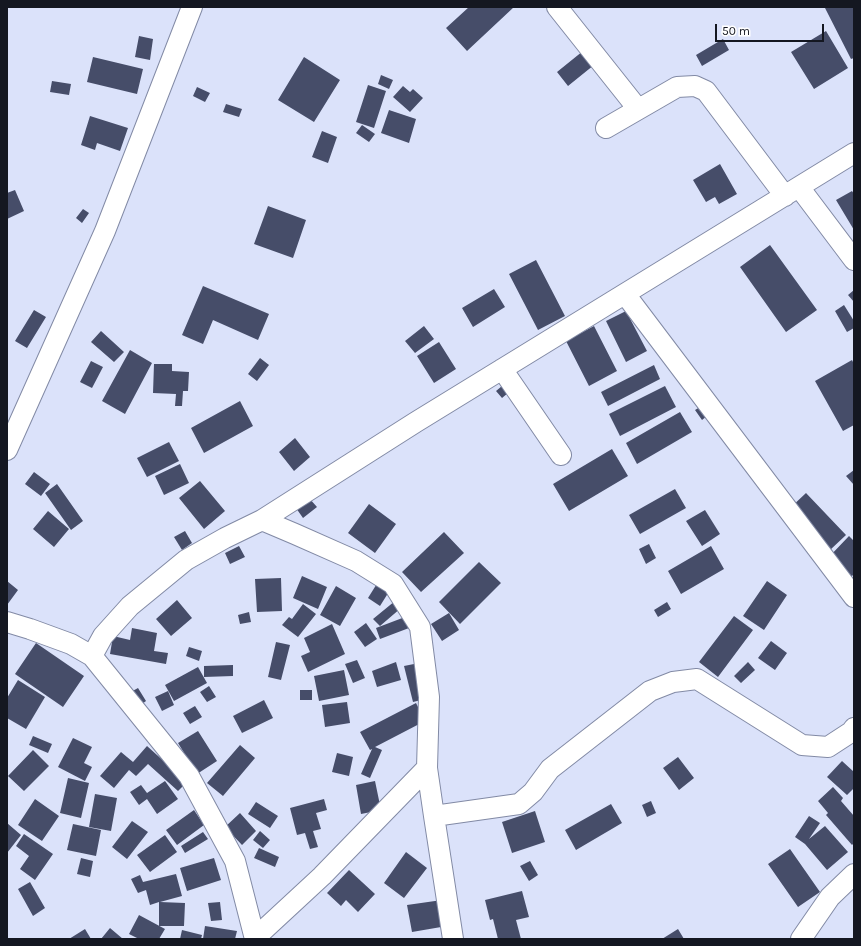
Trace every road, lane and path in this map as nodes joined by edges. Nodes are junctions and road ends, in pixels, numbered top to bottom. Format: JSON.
{"nodes":[{"id":1,"x":192,"y":7,"type":"edge"},
{"id":2,"x":557,"y":7,"type":"edge"},
{"id":3,"x":638,"y":109,"type":"junction"},
{"id":4,"x":606,"y":128,"type":"dead end"},
{"id":5,"x":854,"y":153,"type":"edge"},
{"id":6,"x":792,"y":192,"type":"junction"},
{"id":7,"x":854,"y":260,"type":"edge"},
{"id":8,"x":625,"y":294,"type":"junction"},
{"id":9,"x":502,"y":369,"type":"junction"},
{"id":10,"x":7,"y":450,"type":"edge"},
{"id":11,"x":561,"y":455,"type":"dead end"},
{"id":12,"x":262,"y":520,"type":"junction"},
{"id":13,"x":854,"y":597,"type":"edge"},
{"id":14,"x":7,"y":622,"type":"edge"},
{"id":15,"x":92,"y":656,"type":"junction"},
{"id":16,"x":854,"y":728,"type":"edge"},
{"id":17,"x":428,"y":768,"type":"junction"},
{"id":18,"x":434,"y":816,"type":"junction"},
{"id":19,"x":854,"y":874,"type":"edge"},
{"id":20,"x":255,"y":939,"type":"edge"},
{"id":21,"x":453,"y":939,"type":"edge"},
{"id":22,"x":801,"y":939,"type":"edge"}],
"edges":[{"from":1,"to":10,"type":"street"},
{"from":2,"to":3,"type":"street"},
{"from":3,"to":4,"type":"street"},
{"from":3,"to":6,"type":"street"},
{"from":5,"to":6,"type":"street"},
{"from":6,"to":7,"type":"street"},
{"from":6,"to":8,"type":"street"},
{"from":8,"to":9,"type":"street"},
{"from":8,"to":13,"type":"street"},
{"from":9,"to":11,"type":"street"},
{"from":9,"to":12,"type":"street"},
{"from":12,"to":15,"type":"street"},
{"from":12,"to":17,"type":"street"},
{"from":14,"to":15,"type":"street"},
{"from":15,"to":20,"type":"street"},
{"from":16,"to":18,"type":"street"},
{"from":17,"to":18,"type":"street"},
{"from":17,"to":20,"type":"street"},
{"from":18,"to":21,"type":"street"},
{"from":19,"to":22,"type":"street"}]}
